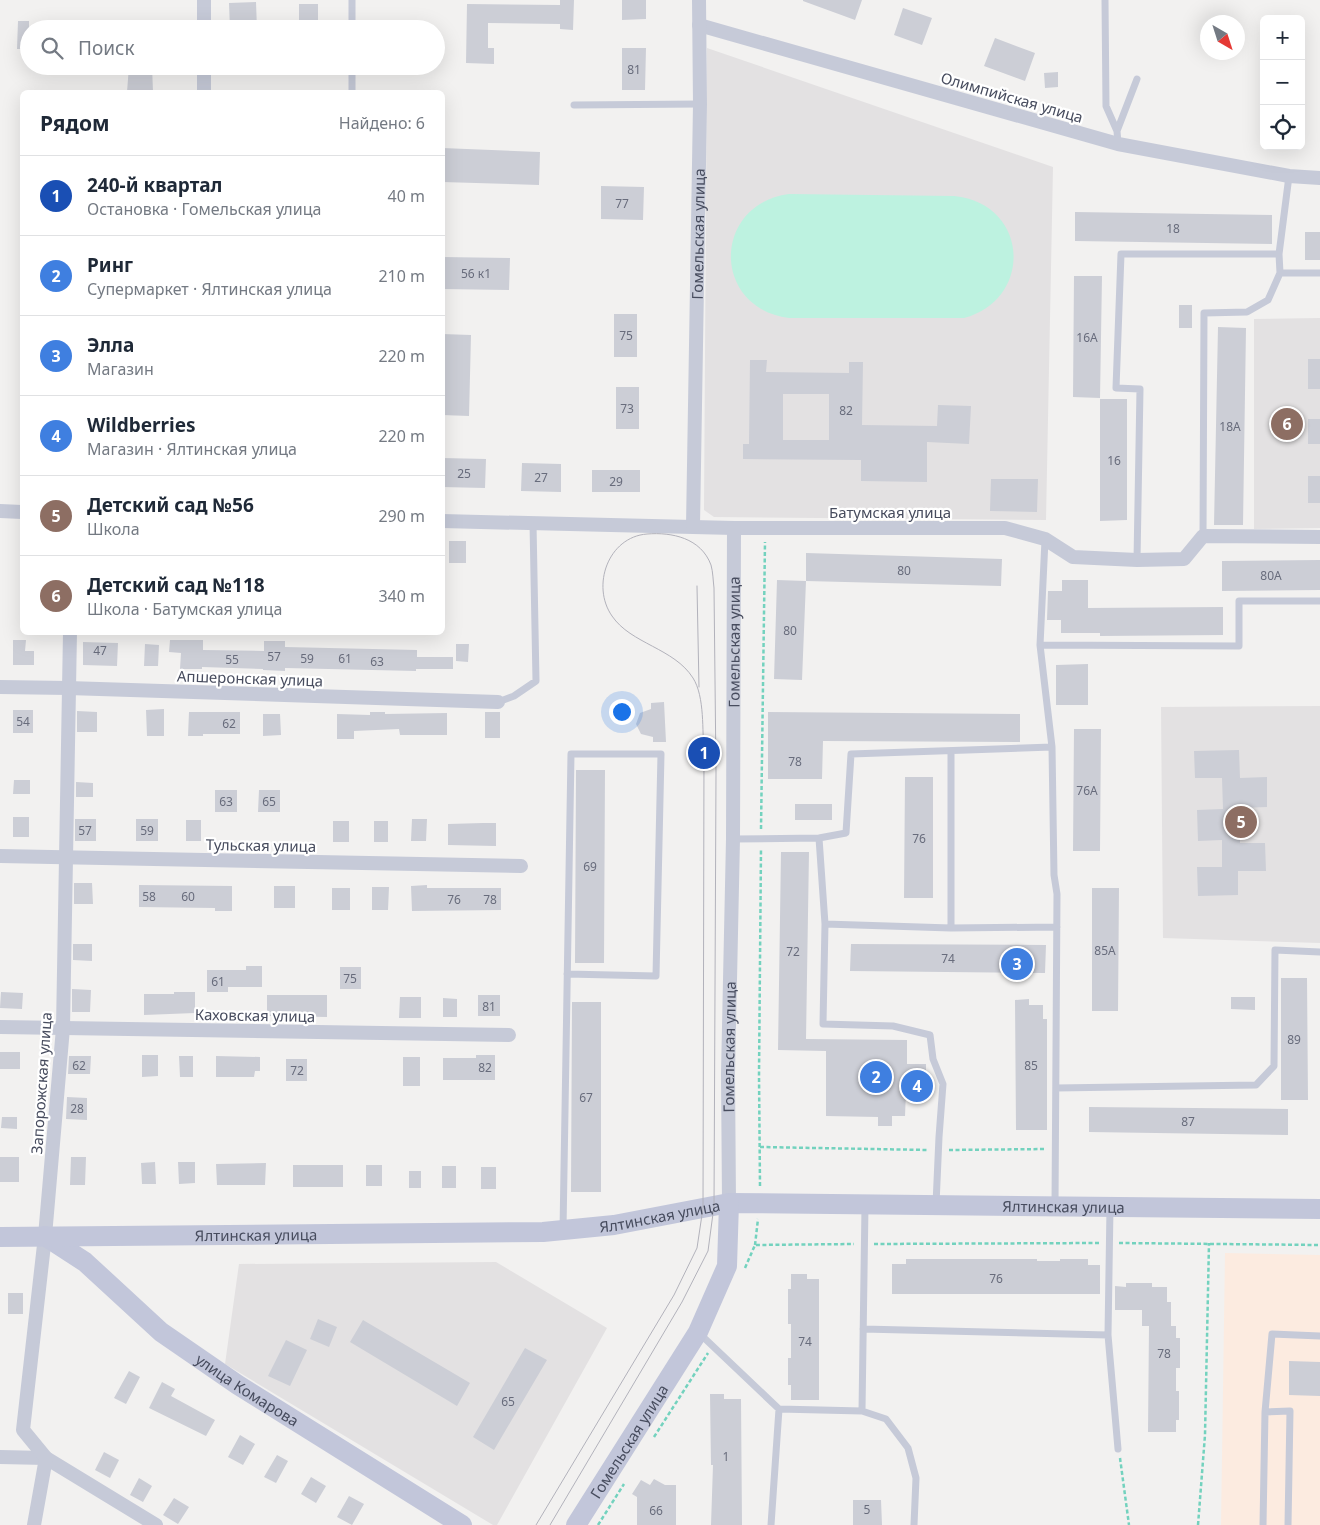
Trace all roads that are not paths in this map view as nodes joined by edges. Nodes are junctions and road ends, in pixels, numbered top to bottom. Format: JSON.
{"nodes":[{"id":1,"x":204,"y":0,"type":"edge"},
{"id":2,"x":352,"y":0,"type":"edge"},
{"id":3,"x":700,"y":0,"type":"edge"},
{"id":4,"x":1105,"y":0,"type":"edge"},
{"id":5,"x":204,"y":20,"type":"edge"},
{"id":6,"x":352,"y":20,"type":"edge"},
{"id":7,"x":699,"y":25,"type":"junction"},
{"id":8,"x":204,"y":75,"type":"edge"},
{"id":9,"x":352,"y":75,"type":"edge"},
{"id":10,"x":1137,"y":79,"type":"dead end"},
{"id":11,"x":204,"y":90,"type":"edge"},
{"id":12,"x":352,"y":90,"type":"edge"},
{"id":13,"x":700,"y":104,"type":"junction"},
{"id":14,"x":574,"y":105,"type":"dead end"},
{"id":15,"x":1118,"y":137,"type":"junction"},
{"id":16,"x":1289,"y":176,"type":"junction"},
{"id":17,"x":1320,"y":178,"type":"edge"},
{"id":18,"x":1279,"y":254,"type":"junction"},
{"id":19,"x":1280,"y":273,"type":"junction"},
{"id":20,"x":1320,"y":273,"type":"edge"},
{"id":21,"x":0,"y":511,"type":"edge"},
{"id":22,"x":20,"y":512,"type":"edge"},
{"id":23,"x":445,"y":521,"type":"edge"},
{"id":24,"x":534,"y":523,"type":"junction"},
{"id":25,"x":693,"y":526,"type":"junction"},
{"id":26,"x":734,"y":528,"type":"junction"},
{"id":27,"x":1203,"y":536,"type":"junction"},
{"id":28,"x":1320,"y":536,"type":"edge"},
{"id":29,"x":1045,"y":540,"type":"junction"},
{"id":30,"x":1137,"y":560,"type":"junction"},
{"id":31,"x":1320,"y":601,"type":"edge"},
{"id":32,"x":70,"y":635,"type":"edge"},
{"id":33,"x":1040,"y":645,"type":"junction"},
{"id":34,"x":0,"y":687,"type":"edge"},
{"id":35,"x":68,"y":688,"type":"junction"},
{"id":36,"x":498,"y":702,"type":"joint"},
{"id":37,"x":1052,"y":747,"type":"junction"},
{"id":38,"x":951,"y":752,"type":"junction"},
{"id":39,"x":819,"y":838,"type":"junction"},
{"id":40,"x":733,"y":839,"type":"junction"},
{"id":41,"x":0,"y":856,"type":"edge"},
{"id":42,"x":66,"y":857,"type":"junction"},
{"id":43,"x":521,"y":866,"type":"dead end"},
{"id":44,"x":825,"y":924,"type":"junction"},
{"id":45,"x":1057,"y":927,"type":"junction"},
{"id":46,"x":951,"y":928,"type":"junction"},
{"id":47,"x":1320,"y":952,"type":"edge"},
{"id":48,"x":567,"y":974,"type":"junction"},
{"id":49,"x":0,"y":1027,"type":"edge"},
{"id":50,"x":63,"y":1028,"type":"junction"},
{"id":51,"x":509,"y":1035,"type":"dead end"},
{"id":52,"x":1056,"y":1088,"type":"junction"},
{"id":53,"x":729,"y":1204,"type":"junction"},
{"id":54,"x":864,"y":1204,"type":"junction"},
{"id":55,"x":936,"y":1204,"type":"junction"},
{"id":56,"x":1055,"y":1206,"type":"junction"},
{"id":57,"x":1110,"y":1206,"type":"junction"},
{"id":58,"x":1320,"y":1209,"type":"edge"},
{"id":59,"x":563,"y":1230,"type":"junction"},
{"id":60,"x":45,"y":1236,"type":"junction"},
{"id":61,"x":0,"y":1237,"type":"edge"},
{"id":62,"x":863,"y":1328,"type":"junction"},
{"id":63,"x":698,"y":1332,"type":"junction"},
{"id":64,"x":1108,"y":1335,"type":"junction"},
{"id":65,"x":1320,"y":1336,"type":"edge"},
{"id":66,"x":779,"y":1409,"type":"junction"},
{"id":67,"x":862,"y":1410,"type":"junction"},
{"id":68,"x":1265,"y":1412,"type":"junction"},
{"id":69,"x":1118,"y":1449,"type":"road end"},
{"id":70,"x":0,"y":1457,"type":"edge"},
{"id":71,"x":46,"y":1458,"type":"junction"},
{"id":72,"x":34,"y":1525,"type":"edge"},
{"id":73,"x":156,"y":1525,"type":"edge"},
{"id":74,"x":462,"y":1525,"type":"edge"},
{"id":75,"x":576,"y":1525,"type":"edge"},
{"id":76,"x":772,"y":1525,"type":"edge"},
{"id":77,"x":914,"y":1525,"type":"edge"},
{"id":78,"x":1263,"y":1525,"type":"edge"},
{"id":79,"x":1288,"y":1525,"type":"edge"}],
"edges":[{"from":1,"to":5,"type":"street"},
{"from":2,"to":6,"type":"lane"},
{"from":3,"to":7,"type":"street","name":"Гомельская улица"},
{"from":4,"to":15,"type":"lane"},
{"from":7,"to":13,"type":"street","name":"Гомельская улица"},
{"from":7,"to":15,"type":"street","name":"Олимпийская улица"},
{"from":8,"to":11,"type":"street"},
{"from":9,"to":12,"type":"lane"},
{"from":10,"to":15,"type":"lane"},
{"from":13,"to":14,"type":"lane"},
{"from":13,"to":25,"type":"street","name":"Гомельская улица"},
{"from":15,"to":16,"type":"street","name":"Олимпийская улица"},
{"from":16,"to":17,"type":"street","name":"Олимпийская улица"},
{"from":16,"to":18,"type":"lane"},
{"from":18,"to":19,"type":"lane"},
{"from":18,"to":30,"type":"lane"},
{"from":19,"to":20,"type":"lane"},
{"from":19,"to":27,"type":"lane"},
{"from":21,"to":22,"type":"street"},
{"from":23,"to":24,"type":"street","name":"Батумская улица"},
{"from":24,"to":25,"type":"street","name":"Батумская улица"},
{"from":24,"to":36,"type":"lane"},
{"from":25,"to":26,"type":"street","name":"Батумская улица"},
{"from":26,"to":29,"type":"street","name":"Батумская улица"},
{"from":26,"to":40,"type":"street","name":"Гомельская улица"},
{"from":27,"to":28,"type":"street"},
{"from":27,"to":30,"type":"street","name":"Батумская улица"},
{"from":29,"to":30,"type":"street","name":"Батумская улица"},
{"from":29,"to":33,"type":"lane"},
{"from":31,"to":33,"type":"lane"},
{"from":32,"to":35,"type":"street","name":"Запорожская улица"},
{"from":33,"to":37,"type":"lane"},
{"from":34,"to":35,"type":"street","name":"Апшеронская улица"},
{"from":35,"to":36,"type":"street","name":"Апшеронская улица"},
{"from":35,"to":42,"type":"street","name":"Запорожская улица"},
{"from":37,"to":38,"type":"lane"},
{"from":37,"to":45,"type":"lane"},
{"from":38,"to":39,"type":"lane"},
{"from":38,"to":46,"type":"lane"},
{"from":39,"to":40,"type":"lane"},
{"from":39,"to":44,"type":"lane"},
{"from":40,"to":53,"type":"street","name":"Гомельская улица"},
{"from":41,"to":42,"type":"street","name":"Тульская улица"},
{"from":42,"to":43,"type":"street","name":"Тульская улица"},
{"from":42,"to":50,"type":"street","name":"Запорожская улица"},
{"from":44,"to":46,"type":"lane"},
{"from":44,"to":55,"type":"lane"},
{"from":45,"to":46,"type":"lane"},
{"from":45,"to":52,"type":"lane"},
{"from":47,"to":52,"type":"lane"},
{"from":48,"to":48,"type":"lane"},
{"from":48,"to":59,"type":"lane"},
{"from":49,"to":50,"type":"street","name":"Каховская улица"},
{"from":50,"to":51,"type":"street","name":"Каховская улица"},
{"from":50,"to":60,"type":"street","name":"Запорожская улица"},
{"from":52,"to":56,"type":"lane"},
{"from":53,"to":54,"type":"main road","name":"Ялтинская улица"},
{"from":53,"to":59,"type":"main road","name":"Ялтинская улица"},
{"from":53,"to":63,"type":"main road","name":"Гомельская улица"},
{"from":54,"to":55,"type":"main road","name":"Ялтинская улица"},
{"from":54,"to":62,"type":"lane"},
{"from":55,"to":56,"type":"main road","name":"Ялтинская улица"},
{"from":56,"to":57,"type":"main road","name":"Ялтинская улица"},
{"from":57,"to":58,"type":"main road","name":"Ялтинская улица"},
{"from":57,"to":64,"type":"lane"},
{"from":59,"to":60,"type":"main road","name":"Ялтинская улица"},
{"from":60,"to":61,"type":"main road","name":"Ялтинская улица"},
{"from":60,"to":71,"type":"street","name":"Запорожская улица"},
{"from":60,"to":74,"type":"main road","name":"улица Комарова"},
{"from":62,"to":64,"type":"lane"},
{"from":62,"to":67,"type":"lane"},
{"from":63,"to":66,"type":"lane"},
{"from":63,"to":75,"type":"main road","name":"Гомельская улица"},
{"from":64,"to":69,"type":"lane"},
{"from":65,"to":68,"type":"lane"},
{"from":66,"to":67,"type":"lane"},
{"from":66,"to":76,"type":"lane"},
{"from":67,"to":77,"type":"lane"},
{"from":68,"to":78,"type":"lane"},
{"from":68,"to":79,"type":"lane"},
{"from":70,"to":71,"type":"street"},
{"from":71,"to":72,"type":"street"},
{"from":71,"to":73,"type":"street"}]}
